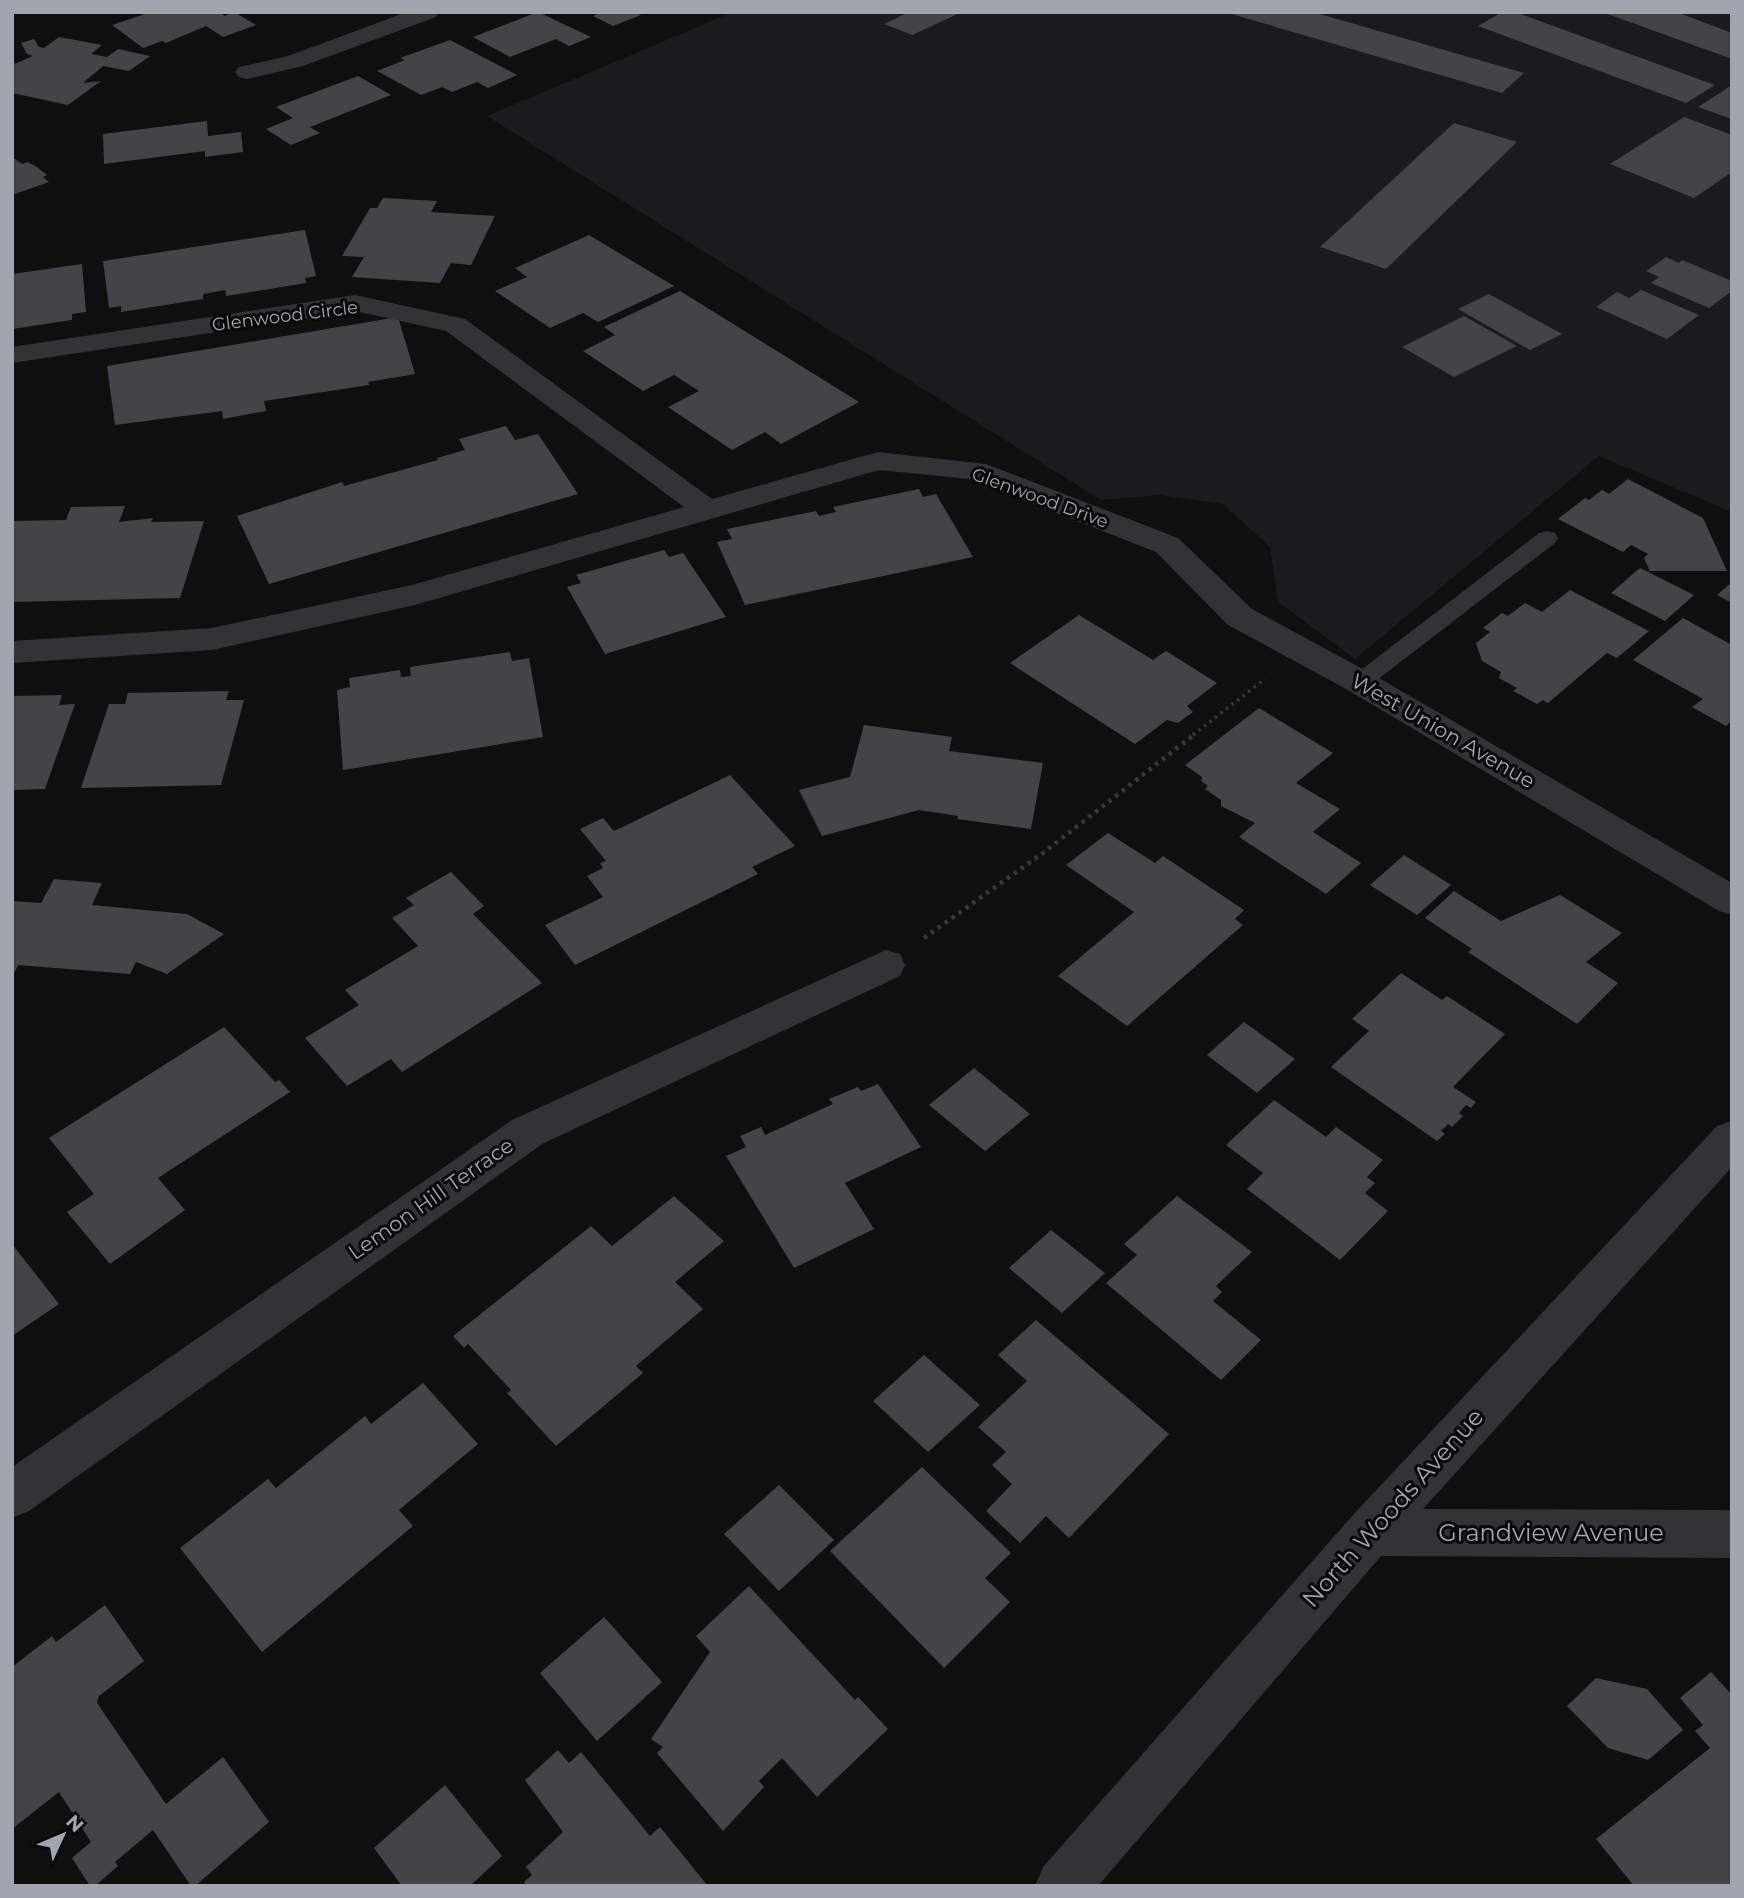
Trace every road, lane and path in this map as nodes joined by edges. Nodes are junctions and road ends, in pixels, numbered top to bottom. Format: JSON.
{"nodes":[{"id":1,"x":428,"y":12,"type":"edge"},
{"id":2,"x":247,"y":72,"type":"dead end"},
{"id":3,"x":12,"y":355,"type":"edge"},
{"id":4,"x":707,"y":510,"type":"junction"},
{"id":5,"x":1547,"y":538,"type":"dead end"},
{"id":6,"x":1167,"y":545,"type":"joint"},
{"id":7,"x":1301,"y":650,"type":"junction"},
{"id":8,"x":12,"y":652,"type":"edge"},
{"id":9,"x":1360,"y":682,"type":"junction"},
{"id":10,"x":1732,"y":901,"type":"edge"},
{"id":11,"x":886,"y":965,"type":"joint"},
{"id":12,"x":1732,"y":1138,"type":"edge"},
{"id":13,"x":12,"y":1495,"type":"edge"},
{"id":14,"x":1370,"y":1532,"type":"junction"},
{"id":15,"x":1732,"y":1534,"type":"edge"},
{"id":16,"x":1062,"y":1886,"type":"edge"}],
"edges":[{"from":1,"to":2,"type":"street"},
{"from":3,"to":4,"type":"street","name":"Glenwood Circle"},
{"from":4,"to":6,"type":"street","name":"Glenwood Drive"},
{"from":4,"to":8,"type":"street","name":"Glenwood Drive"},
{"from":5,"to":9,"type":"lane"},
{"from":6,"to":7,"type":"street","name":"West Union Avenue"},
{"from":7,"to":9,"type":"street","name":"West Union Avenue"},
{"from":7,"to":11,"type":"path"},
{"from":9,"to":10,"type":"street","name":"West Union Avenue"},
{"from":11,"to":13,"type":"street","name":"Lemon Hill Terrace"},
{"from":12,"to":14,"type":"street","name":"North Woods Avenue"},
{"from":14,"to":15,"type":"street","name":"Grandview Avenue"},
{"from":14,"to":16,"type":"street","name":"North Woods Avenue"}]}
